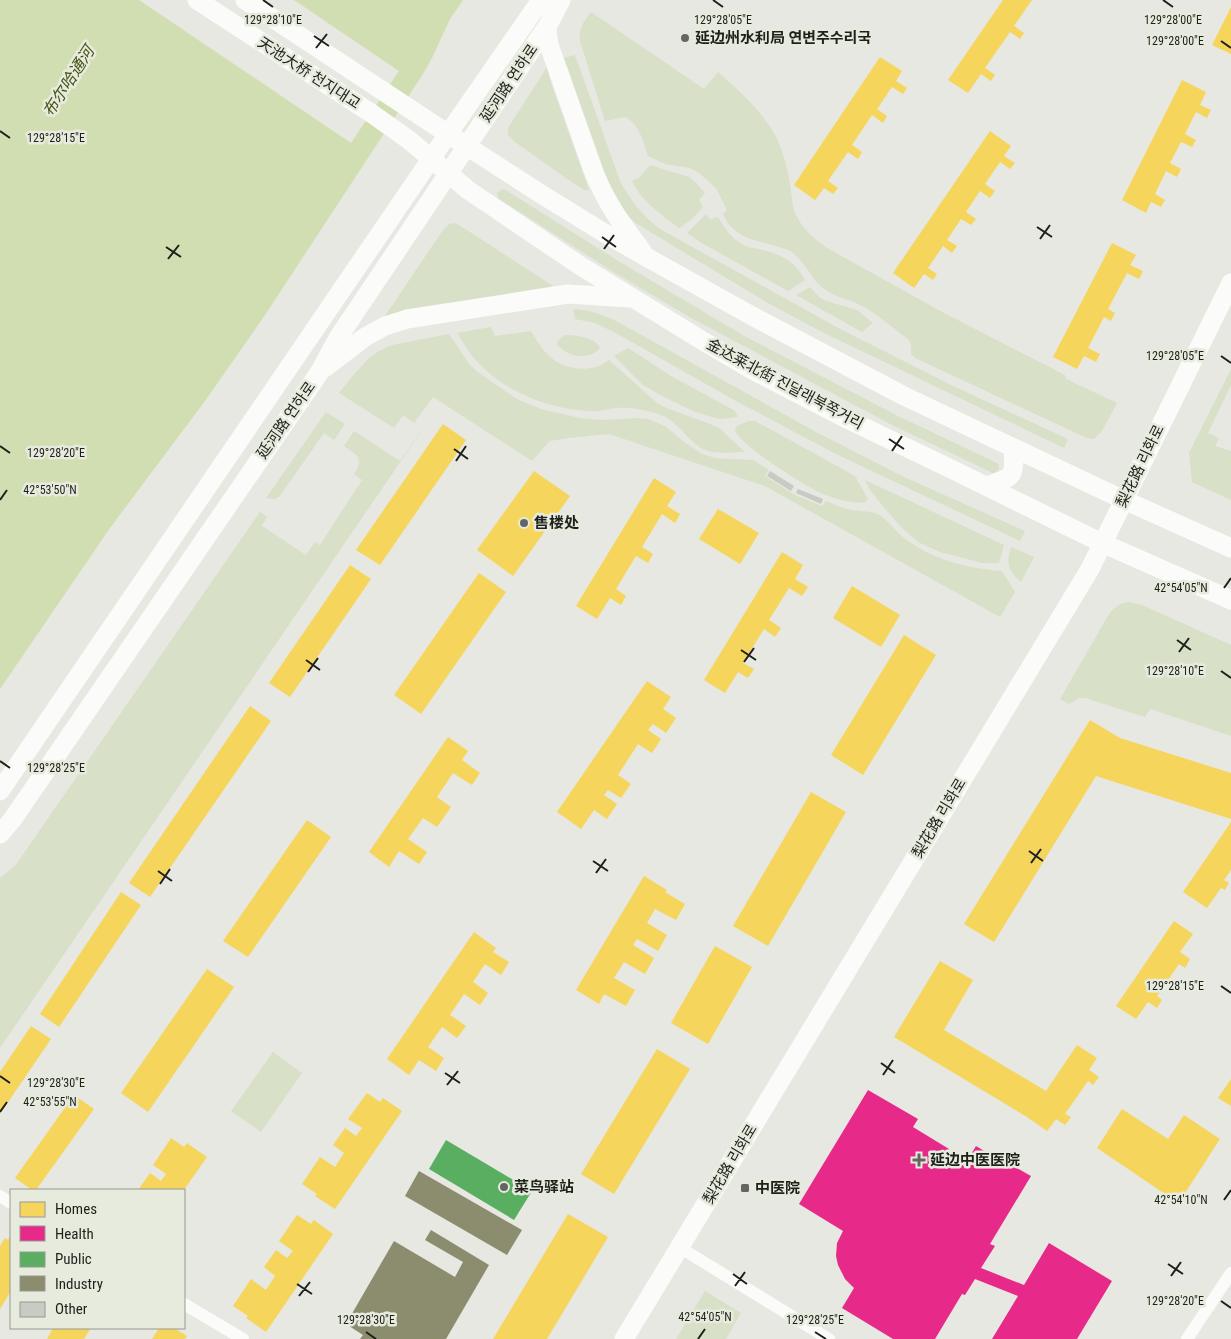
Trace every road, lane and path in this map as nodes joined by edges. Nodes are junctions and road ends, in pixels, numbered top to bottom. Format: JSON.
{"nodes":[{"id":1,"x":198,"y":0,"type":"edge"},
{"id":2,"x":245,"y":0,"type":"edge"},
{"id":3,"x":541,"y":0,"type":"edge"},
{"id":4,"x":561,"y":0,"type":"edge"},
{"id":5,"x":548,"y":25,"type":"junction"},
{"id":6,"x":371,"y":113,"type":"joint"},
{"id":7,"x":448,"y":134,"type":"junction"},
{"id":8,"x":467,"y":146,"type":"junction"},
{"id":9,"x":432,"y":159,"type":"junction"},
{"id":10,"x":448,"y":173,"type":"junction"},
{"id":11,"x":648,"y":258,"type":"junction"},
{"id":12,"x":1231,"y":283,"type":"edge"},
{"id":13,"x":632,"y":298,"type":"junction"},
{"id":14,"x":319,"y":373,"type":"junction"},
{"id":15,"x":1013,"y":448,"type":"junction"},
{"id":16,"x":986,"y":486,"type":"junction"},
{"id":17,"x":1124,"y":500,"type":"junction"},
{"id":18,"x":1102,"y":543,"type":"junction"},
{"id":19,"x":1231,"y":548,"type":"edge"},
{"id":20,"x":1231,"y":600,"type":"edge"},
{"id":21,"x":0,"y":791,"type":"edge"},
{"id":22,"x":0,"y":834,"type":"edge"},
{"id":23,"x":679,"y":1248,"type":"junction"},
{"id":24,"x":1231,"y":1273,"type":"edge"},
{"id":25,"x":185,"y":1305,"type":"edge"},
{"id":26,"x":243,"y":1339,"type":"edge"},
{"id":27,"x":624,"y":1339,"type":"edge"},
{"id":28,"x":829,"y":1339,"type":"edge"},
{"id":29,"x":1187,"y":1339,"type":"edge"}],
"edges":[{"from":1,"to":6,"type":"main road","name":"天池大桥 천지대교"},
{"from":2,"to":7,"type":"main road","name":"天池大桥 천지대교"},
{"from":3,"to":7,"type":"main road","name":"延河路 연하로"},
{"from":4,"to":5,"type":"main road","name":"延河路 연하로"},
{"from":5,"to":8,"type":"main road","name":"延河路 연하로"},
{"from":5,"to":11,"type":"main road"},
{"from":6,"to":9,"type":"main road","name":"金达莱北街 진달래북쪽거리"},
{"from":7,"to":8,"type":"main road"},
{"from":7,"to":9,"type":"main road","name":"延河路 연하로"},
{"from":8,"to":10,"type":"main road","name":"延河路 연하로"},
{"from":8,"to":11,"type":"main road"},
{"from":9,"to":10,"type":"main road","name":"金达莱北街 진달래북쪽거리"},
{"from":9,"to":21,"type":"main road","name":"延河路 연하로"},
{"from":10,"to":13,"type":"main road","name":"金达莱北街 진달래북쪽거리"},
{"from":10,"to":14,"type":"main road","name":"延河路 연하로"},
{"from":11,"to":15,"type":"main road"},
{"from":12,"to":17,"type":"main road","name":"梨花路 리화로"},
{"from":13,"to":14,"type":"main road"},
{"from":13,"to":16,"type":"main road","name":"金达莱北街 진달래북쪽거리"},
{"from":14,"to":22,"type":"main road","name":"延河路 연하로"},
{"from":15,"to":16,"type":"main road"},
{"from":15,"to":17,"type":"main road"},
{"from":16,"to":18,"type":"main road","name":"金达莱北街 진달래북쪽거리"},
{"from":17,"to":18,"type":"main road","name":"梨花路 리화로"},
{"from":17,"to":19,"type":"main road"},
{"from":18,"to":20,"type":"main road","name":"金达莱北街 진달래북쪽거리"},
{"from":18,"to":23,"type":"main road","name":"梨花路 리화로"},
{"from":23,"to":27,"type":"main road","name":"梨花路 리화로"},
{"from":23,"to":28,"type":"street"},
{"from":24,"to":29,"type":"street"},
{"from":25,"to":26,"type":"street"}]}
